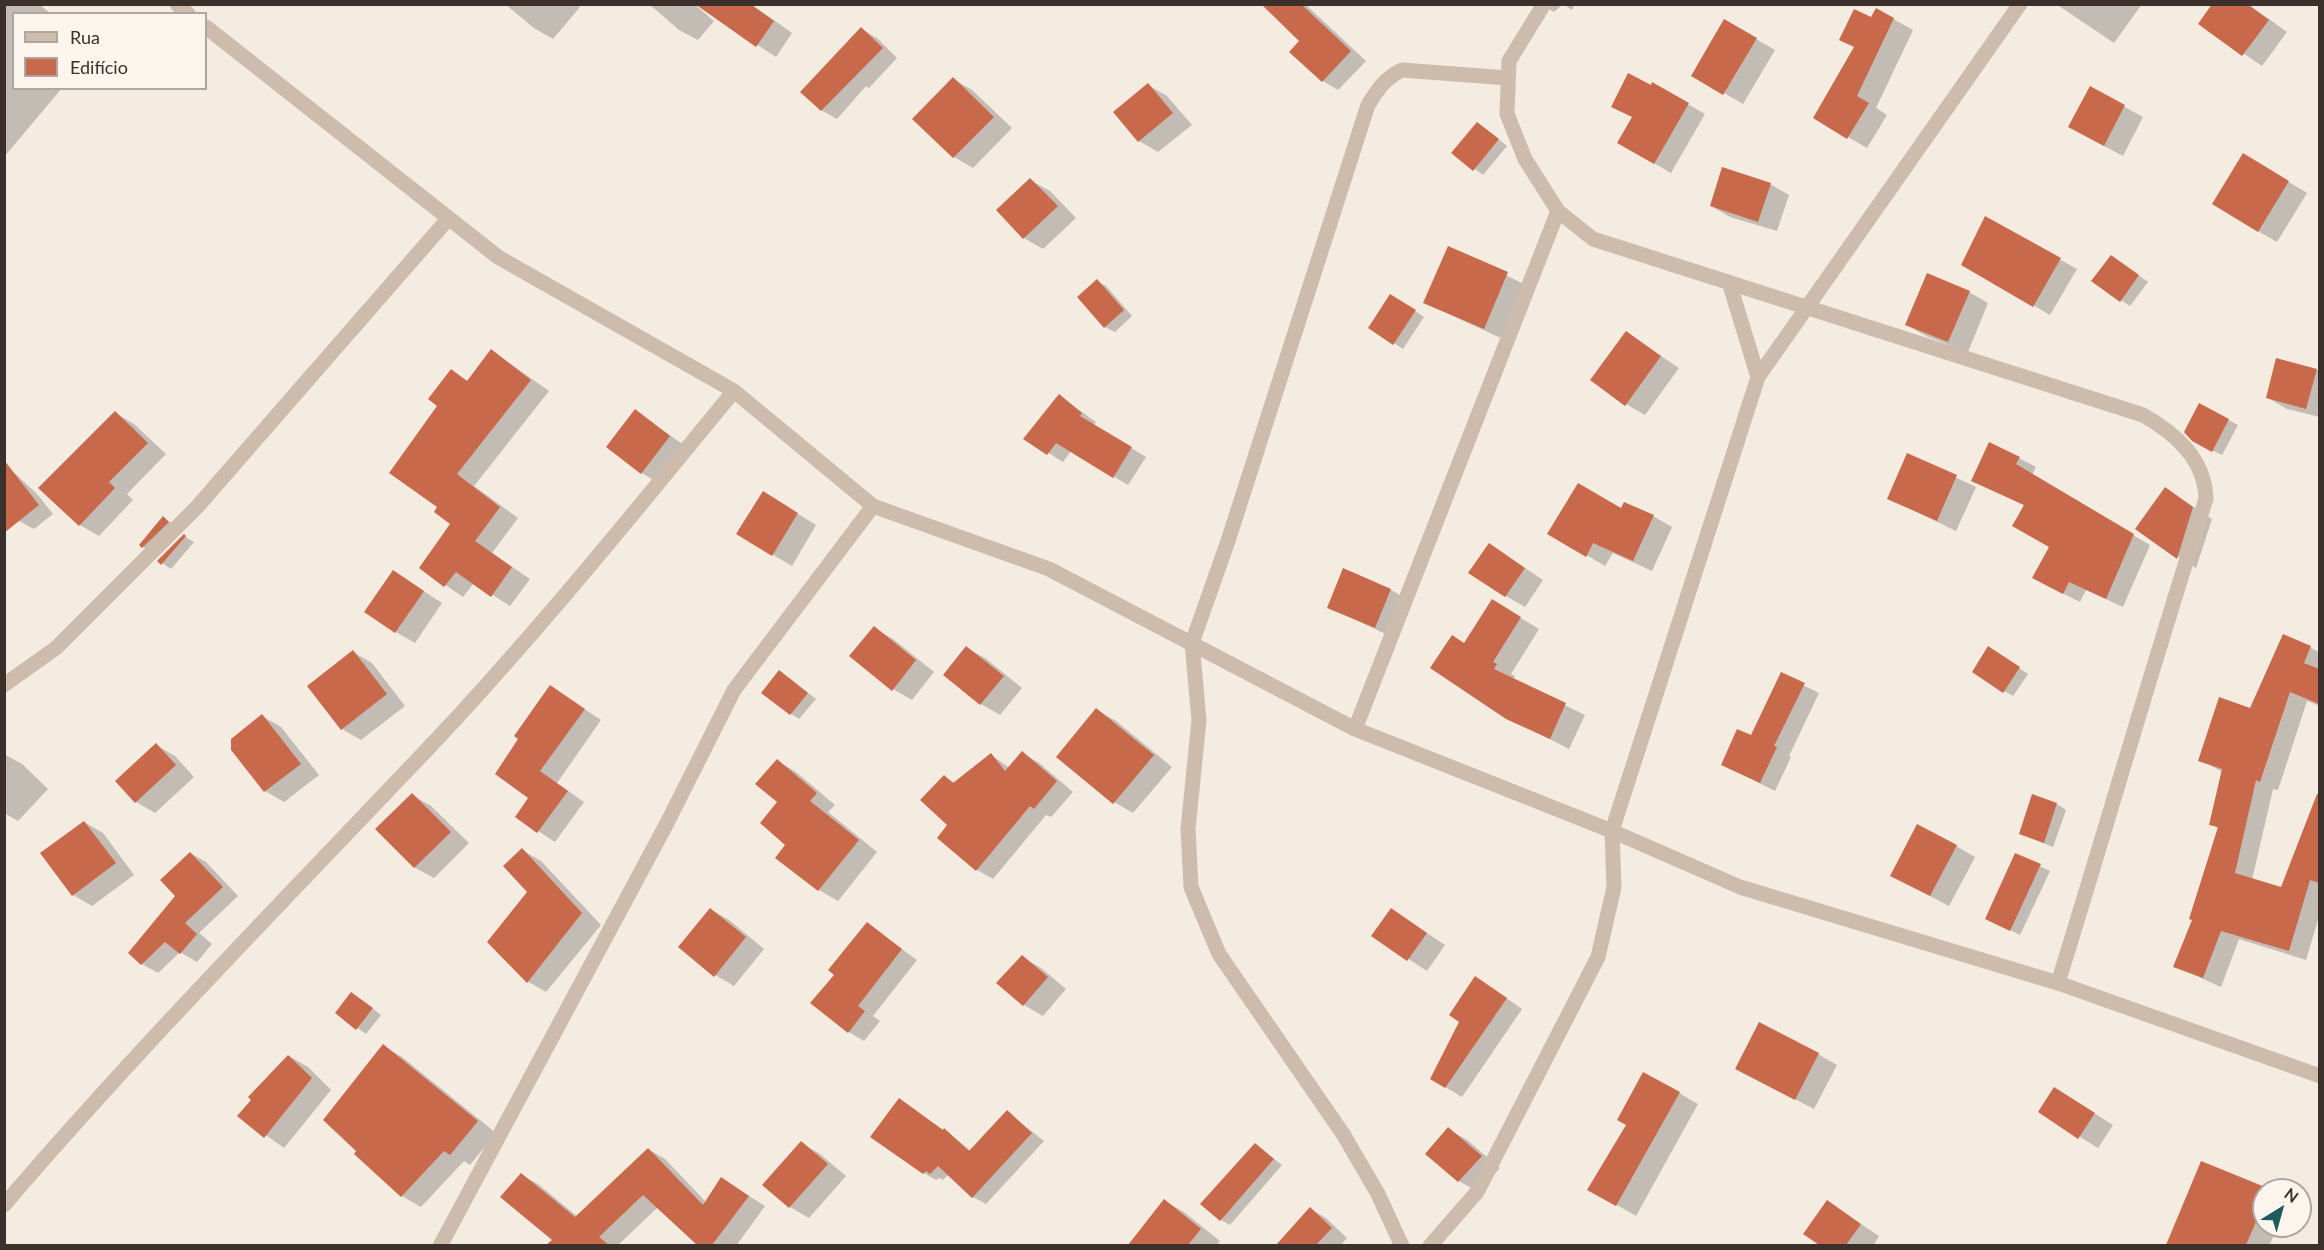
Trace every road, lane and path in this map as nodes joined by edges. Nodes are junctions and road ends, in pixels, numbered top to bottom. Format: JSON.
{"nodes":[{"id":1,"x":1544,"y":4,"type":"edge"},
{"id":2,"x":2020,"y":4,"type":"edge"},
{"id":3,"x":207,"y":28,"type":"edge"},
{"id":4,"x":1508,"y":78,"type":"junction"},
{"id":5,"x":1558,"y":211,"type":"junction"},
{"id":6,"x":448,"y":219,"type":"junction"},
{"id":7,"x":1729,"y":282,"type":"junction"},
{"id":8,"x":1810,"y":306,"type":"junction"},
{"id":9,"x":1758,"y":377,"type":"junction"},
{"id":10,"x":734,"y":391,"type":"junction"},
{"id":11,"x":873,"y":506,"type":"junction"},
{"id":12,"x":1192,"y":643,"type":"junction"},
{"id":13,"x":4,"y":685,"type":"edge"},
{"id":14,"x":1355,"y":729,"type":"junction"},
{"id":15,"x":1612,"y":831,"type":"junction"},
{"id":16,"x":2058,"y":983,"type":"junction"},
{"id":17,"x":2319,"y":1076,"type":"edge"},
{"id":18,"x":4,"y":1205,"type":"edge"},
{"id":19,"x":440,"y":1245,"type":"edge"},
{"id":20,"x":1402,"y":1245,"type":"edge"},
{"id":21,"x":1430,"y":1245,"type":"edge"}],
"edges":[{"from":1,"to":4,"type":"street"},
{"from":2,"to":8,"type":"street"},
{"from":3,"to":6,"type":"street"},
{"from":4,"to":5,"type":"street"},
{"from":4,"to":12,"type":"street"},
{"from":5,"to":7,"type":"street"},
{"from":5,"to":14,"type":"street"},
{"from":6,"to":10,"type":"street"},
{"from":6,"to":13,"type":"street"},
{"from":7,"to":8,"type":"street"},
{"from":7,"to":9,"type":"street"},
{"from":8,"to":9,"type":"street"},
{"from":8,"to":16,"type":"street"},
{"from":9,"to":15,"type":"street"},
{"from":10,"to":11,"type":"street"},
{"from":10,"to":18,"type":"street"},
{"from":11,"to":12,"type":"street"},
{"from":11,"to":19,"type":"street"},
{"from":12,"to":14,"type":"street"},
{"from":12,"to":20,"type":"street"},
{"from":14,"to":15,"type":"street"},
{"from":15,"to":16,"type":"street"},
{"from":15,"to":21,"type":"street"},
{"from":16,"to":17,"type":"street"}]}
